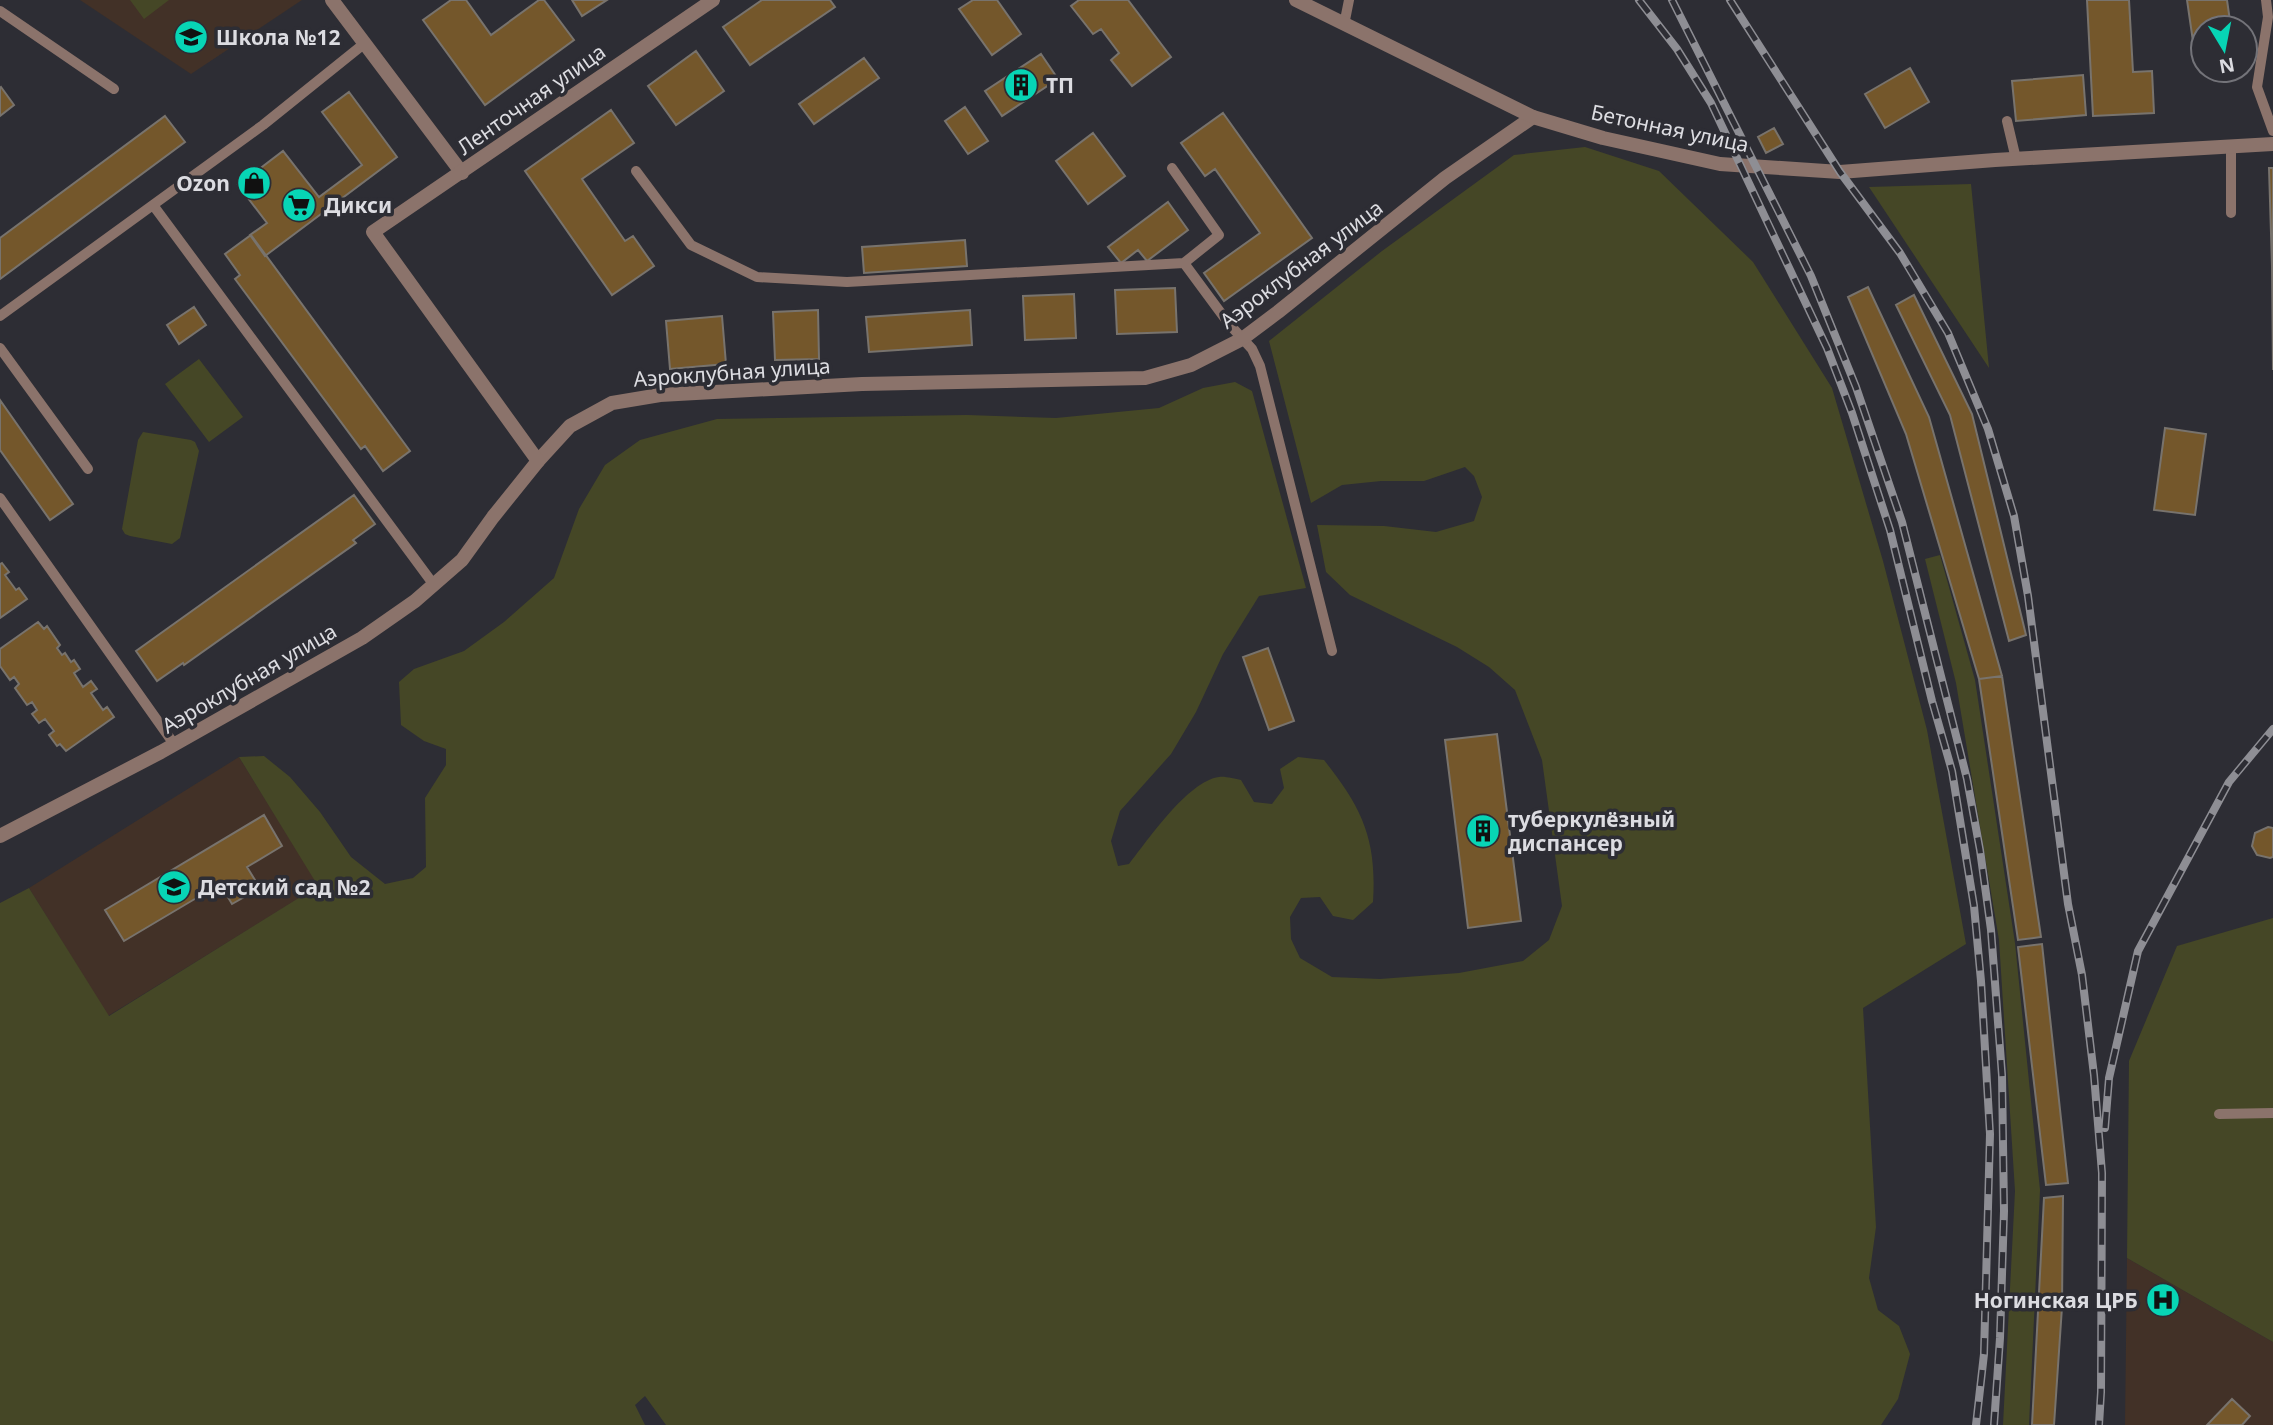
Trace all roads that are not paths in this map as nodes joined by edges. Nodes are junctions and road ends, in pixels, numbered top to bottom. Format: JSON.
{"nodes":[{"id":1,"x":332,"y":0,"type":"edge"},
{"id":2,"x":713,"y":0,"type":"edge"},
{"id":3,"x":1296,"y":0,"type":"edge"},
{"id":4,"x":1349,"y":0,"type":"edge"},
{"id":5,"x":2266,"y":0,"type":"edge"},
{"id":6,"x":0,"y":11,"type":"edge"},
{"id":7,"x":1344,"y":25,"type":"junction"},
{"id":8,"x":365,"y":43,"type":"junction"},
{"id":9,"x":114,"y":89,"type":"dead end"},
{"id":10,"x":1533,"y":117,"type":"junction"},
{"id":11,"x":2007,"y":121,"type":"dead end"},
{"id":12,"x":2273,"y":131,"type":"edge"},
{"id":13,"x":2273,"y":144,"type":"edge"},
{"id":14,"x":2231,"y":146,"type":"junction"},
{"id":15,"x":2016,"y":159,"type":"junction"},
{"id":16,"x":1172,"y":168,"type":"dead end"},
{"id":17,"x":636,"y":170,"type":"dead end"},
{"id":18,"x":462,"y":173,"type":"junction"},
{"id":19,"x":153,"y":205,"type":"junction"},
{"id":20,"x":2231,"y":213,"type":"dead end"},
{"id":21,"x":1184,"y":263,"type":"junction"},
{"id":22,"x":0,"y":316,"type":"edge"},
{"id":23,"x":1242,"y":338,"type":"junction"},
{"id":24,"x":0,"y":348,"type":"edge"},
{"id":25,"x":538,"y":461,"type":"junction"},
{"id":26,"x":88,"y":469,"type":"dead end"},
{"id":27,"x":0,"y":498,"type":"edge"},
{"id":28,"x":434,"y":585,"type":"junction"},
{"id":29,"x":1332,"y":652,"type":"dead end"},
{"id":30,"x":174,"y":744,"type":"junction"},
{"id":31,"x":0,"y":836,"type":"edge"},
{"id":32,"x":2273,"y":1113,"type":"edge"},
{"id":33,"x":2219,"y":1114,"type":"dead end"}],
"edges":[{"from":1,"to":8,"type":"street"},
{"from":2,"to":18,"type":"street","name":"Ленточная улица"},
{"from":3,"to":7,"type":"street","name":"Бетонная улица"},
{"from":4,"to":7,"type":"lane"},
{"from":5,"to":12,"type":"lane"},
{"from":6,"to":9,"type":"lane"},
{"from":7,"to":10,"type":"street","name":"Бетонная улица"},
{"from":8,"to":18,"type":"street"},
{"from":8,"to":19,"type":"lane"},
{"from":10,"to":15,"type":"street","name":"Бетонная улица"},
{"from":10,"to":23,"type":"street","name":"Аэроклубная улица"},
{"from":11,"to":15,"type":"lane"},
{"from":13,"to":14,"type":"street","name":"Бетонная улица"},
{"from":14,"to":15,"type":"street","name":"Бетонная улица"},
{"from":14,"to":20,"type":"lane"},
{"from":16,"to":21,"type":"lane"},
{"from":17,"to":21,"type":"lane"},
{"from":18,"to":25,"type":"street","name":"Ленточная улица"},
{"from":19,"to":22,"type":"lane"},
{"from":19,"to":28,"type":"lane"},
{"from":21,"to":23,"type":"lane"},
{"from":23,"to":25,"type":"street","name":"Аэроклубная улица"},
{"from":23,"to":29,"type":"lane"},
{"from":24,"to":26,"type":"lane"},
{"from":25,"to":28,"type":"street","name":"Аэроклубная улица"},
{"from":27,"to":30,"type":"lane"},
{"from":28,"to":30,"type":"street","name":"Аэроклубная улица"},
{"from":30,"to":31,"type":"street","name":"Аэроклубная улица"},
{"from":32,"to":33,"type":"lane"}]}
